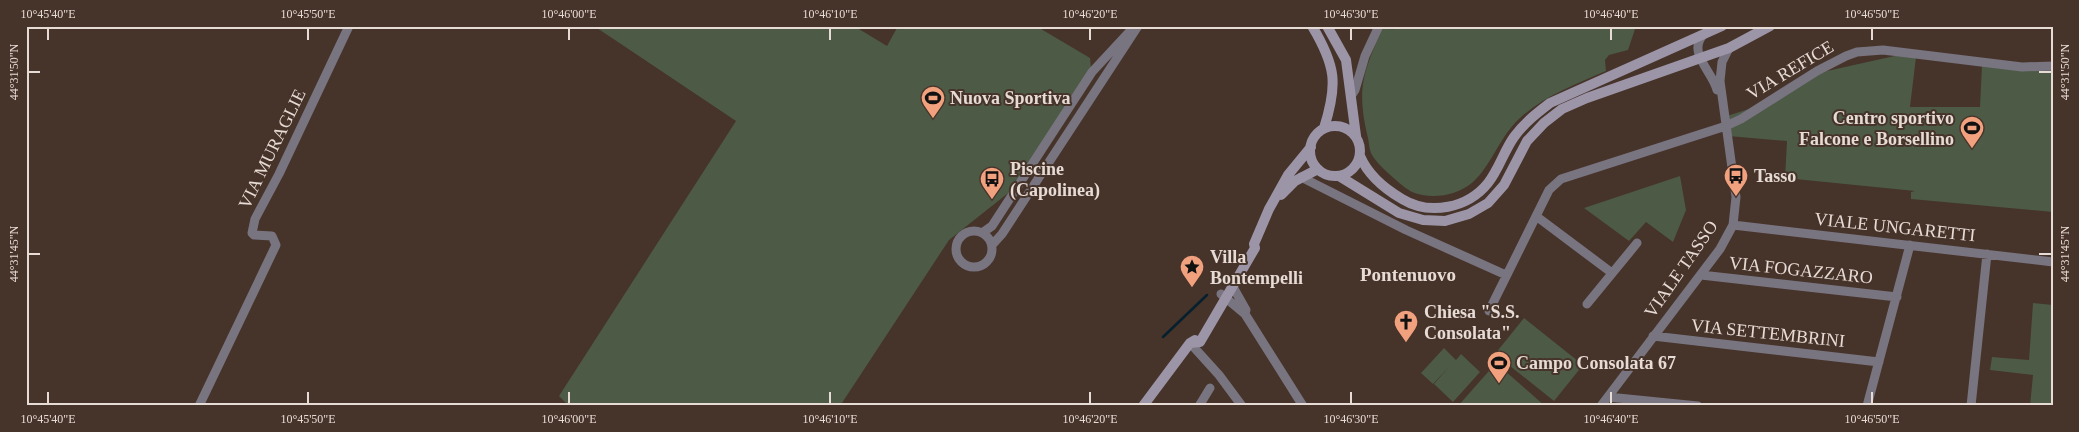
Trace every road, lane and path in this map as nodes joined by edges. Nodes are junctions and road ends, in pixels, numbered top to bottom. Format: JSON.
{"nodes":[{"id":1,"x":349,"y":26,"type":"edge"},
{"id":2,"x":1137,"y":26,"type":"edge"},
{"id":3,"x":1312,"y":26,"type":"edge"},
{"id":4,"x":1327,"y":26,"type":"edge"},
{"id":5,"x":1379,"y":26,"type":"edge"},
{"id":6,"x":1722,"y":26,"type":"edge"},
{"id":7,"x":1770,"y":26,"type":"edge"},
{"id":8,"x":1704,"y":34,"type":"junction"},
{"id":9,"x":1729,"y":48,"type":"junction"},
{"id":10,"x":1700,"y":59,"type":"junction"},
{"id":11,"x":2053,"y":66,"type":"edge"},
{"id":12,"x":1351,"y":96,"type":"junction"},
{"id":13,"x":1722,"y":104,"type":"junction"},
{"id":14,"x":1726,"y":126,"type":"junction"},
{"id":15,"x":1324,"y":128,"type":"junction"},
{"id":16,"x":1356,"y":136,"type":"junction"},
{"id":17,"x":1310,"y":147,"type":"junction"},
{"id":18,"x":1360,"y":156,"type":"junction"},
{"id":19,"x":1318,"y":169,"type":"junction"},
{"id":20,"x":1339,"y":176,"type":"junction"},
{"id":21,"x":1301,"y":177,"type":"junction"},
{"id":22,"x":1274,"y":201,"type":"junction"},
{"id":23,"x":1536,"y":216,"type":"junction"},
{"id":24,"x":1733,"y":225,"type":"junction"},
{"id":25,"x":982,"y":233,"type":"junction"},
{"id":26,"x":1637,"y":243,"type":"dead end"},
{"id":27,"x":1254,"y":244,"type":"junction"},
{"id":28,"x":992,"y":246,"type":"junction"},
{"id":29,"x":1910,"y":246,"type":"junction"},
{"id":30,"x":1987,"y":254,"type":"junction"},
{"id":31,"x":2053,"y":262,"type":"edge"},
{"id":32,"x":1612,"y":273,"type":"junction"},
{"id":33,"x":1506,"y":275,"type":"junction"},
{"id":34,"x":1701,"y":275,"type":"junction"},
{"id":35,"x":1233,"y":287,"type":"junction"},
{"id":36,"x":1223,"y":296,"type":"junction"},
{"id":37,"x":1897,"y":297,"type":"junction"},
{"id":38,"x":1587,"y":304,"type":"dead end"},
{"id":39,"x":1490,"y":311,"type":"dead end"},
{"id":40,"x":1245,"y":314,"type":"junction"},
{"id":41,"x":1654,"y":336,"type":"junction"},
{"id":42,"x":1190,"y":343,"type":"junction"},
{"id":43,"x":1879,"y":362,"type":"junction"},
{"id":44,"x":1210,"y":388,"type":"dead end"},
{"id":45,"x":1608,"y":397,"type":"junction"},
{"id":46,"x":199,"y":406,"type":"edge"},
{"id":47,"x":1143,"y":406,"type":"edge"},
{"id":48,"x":1200,"y":406,"type":"edge"},
{"id":49,"x":1242,"y":406,"type":"edge"},
{"id":50,"x":1303,"y":406,"type":"edge"},
{"id":51,"x":1601,"y":406,"type":"edge"},
{"id":52,"x":1698,"y":406,"type":"edge"},
{"id":53,"x":1868,"y":406,"type":"edge"},
{"id":54,"x":1971,"y":406,"type":"edge"}],
"edges":[{"from":1,"to":46,"type":"street","name":"VIA MURAGLIE"},
{"from":2,"to":25,"type":"street"},
{"from":2,"to":28,"type":"street"},
{"from":3,"to":15,"type":"main road"},
{"from":4,"to":12,"type":"main road"},
{"from":5,"to":12,"type":"street"},
{"from":6,"to":8,"type":"main road"},
{"from":7,"to":9,"type":"main road"},
{"from":8,"to":10,"type":"street"},
{"from":8,"to":18,"type":"main road"},
{"from":9,"to":10,"type":"main road"},
{"from":9,"to":13,"type":"street","name":"VIALE TASSO"},
{"from":10,"to":13,"type":"street","name":"VIALE TASSO"},
{"from":10,"to":20,"type":"main road"},
{"from":11,"to":14,"type":"street","name":"VIA REFICE"},
{"from":12,"to":16,"type":"main road"},
{"from":13,"to":14,"type":"street","name":"VIALE TASSO"},
{"from":14,"to":23,"type":"street","name":"VIA REFICE"},
{"from":14,"to":24,"type":"street","name":"VIALE TASSO"},
{"from":15,"to":16,"type":"main road"},
{"from":15,"to":17,"type":"main road"},
{"from":16,"to":18,"type":"main road"},
{"from":17,"to":19,"type":"main road"},
{"from":17,"to":22,"type":"main road"},
{"from":18,"to":20,"type":"main road"},
{"from":19,"to":20,"type":"main road"},
{"from":19,"to":21,"type":"main road"},
{"from":21,"to":22,"type":"main road"},
{"from":21,"to":33,"type":"street"},
{"from":22,"to":27,"type":"main road"},
{"from":23,"to":32,"type":"street"},
{"from":23,"to":33,"type":"street","name":"VIA REFICE"},
{"from":24,"to":29,"type":"street","name":"VIALE UNGARETTI"},
{"from":24,"to":34,"type":"street","name":"VIALE TASSO"},
{"from":25,"to":28,"type":"street"},
{"from":25,"to":28,"type":"street"},
{"from":26,"to":32,"type":"street"},
{"from":27,"to":35,"type":"main road"},
{"from":27,"to":36,"type":"main road"},
{"from":29,"to":30,"type":"street","name":"VIALE UNGARETTI"},
{"from":29,"to":37,"type":"street"},
{"from":30,"to":31,"type":"street","name":"VIALE UNGARETTI"},
{"from":30,"to":54,"type":"street"},
{"from":32,"to":38,"type":"street"},
{"from":33,"to":39,"type":"street","name":"VIA REFICE"},
{"from":34,"to":37,"type":"street","name":"VIA FOGAZZARO"},
{"from":34,"to":41,"type":"street","name":"VIALE TASSO"},
{"from":35,"to":36,"type":"main road"},
{"from":35,"to":40,"type":"street"},
{"from":36,"to":40,"type":"street"},
{"from":36,"to":42,"type":"main road"},
{"from":37,"to":43,"type":"street"},
{"from":40,"to":50,"type":"street"},
{"from":41,"to":43,"type":"street","name":"VIA SETTEMBRINI"},
{"from":41,"to":45,"type":"street","name":"VIALE TASSO"},
{"from":42,"to":47,"type":"main road"},
{"from":42,"to":49,"type":"street"},
{"from":43,"to":53,"type":"street"},
{"from":44,"to":48,"type":"street"},
{"from":45,"to":51,"type":"street","name":"VIALE TASSO"},
{"from":45,"to":52,"type":"street"}]}
